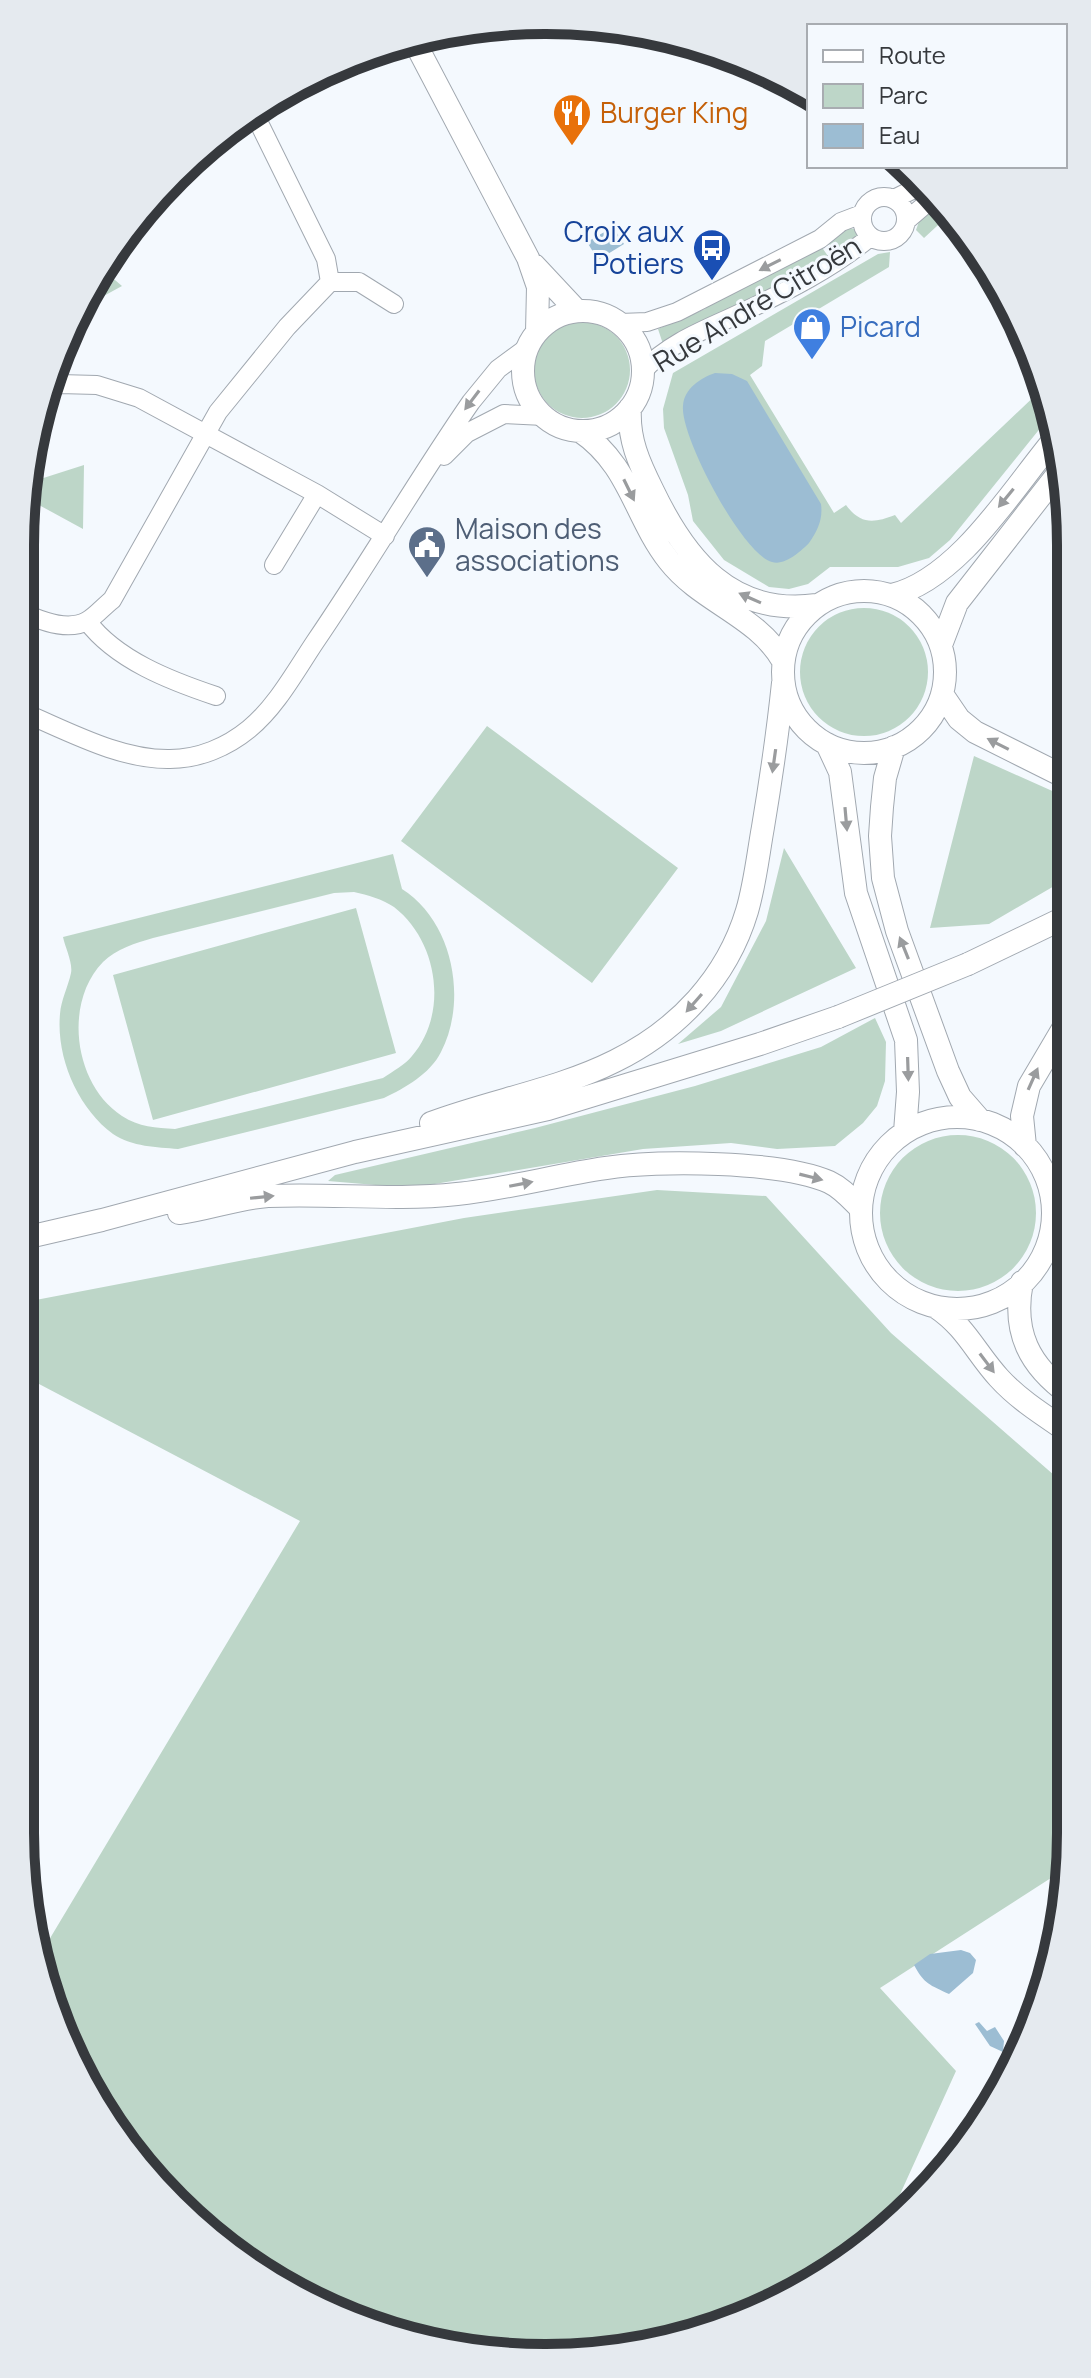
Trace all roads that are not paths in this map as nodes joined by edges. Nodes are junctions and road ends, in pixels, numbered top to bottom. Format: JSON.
{"nodes":[{"id":1,"x":419,"y":50,"type":"edge"},
{"id":2,"x":258,"y":122,"type":"edge"},
{"id":3,"x":913,"y":190,"type":"edge"},
{"id":4,"x":894,"y":199,"type":"junction"},
{"id":5,"x":926,"y":204,"type":"edge"},
{"id":6,"x":862,"y":214,"type":"junction"},
{"id":7,"x":906,"y":221,"type":"junction"},
{"id":8,"x":870,"y":237,"type":"junction"},
{"id":9,"x":528,"y":258,"type":"junction"},
{"id":10,"x":330,"y":282,"type":"junction"},
{"id":11,"x":394,"y":304,"type":"dead end"},
{"id":12,"x":577,"y":311,"type":"junction"},
{"id":13,"x":620,"y":323,"type":"junction"},
{"id":14,"x":533,"y":339,"type":"junction"},
{"id":15,"x":643,"y":371,"type":"junction"},
{"id":16,"x":60,"y":384,"type":"edge"},
{"id":17,"x":630,"y":408,"type":"junction"},
{"id":18,"x":544,"y":416,"type":"junction"},
{"id":19,"x":580,"y":431,"type":"junction"},
{"id":20,"x":204,"y":433,"type":"junction"},
{"id":21,"x":1047,"y":448,"type":"edge"},
{"id":22,"x":1053,"y":480,"type":"edge"},
{"id":23,"x":317,"y":494,"type":"junction"},
{"id":24,"x":410,"y":498,"type":"junction"},
{"id":25,"x":385,"y":536,"type":"junction"},
{"id":26,"x":274,"y":565,"type":"dead end"},
{"id":27,"x":892,"y":595,"type":"junction"},
{"id":28,"x":817,"y":605,"type":"junction"},
{"id":29,"x":34,"y":618,"type":"edge"},
{"id":30,"x":87,"y":621,"type":"junction"},
{"id":31,"x":941,"y":645,"type":"junction"},
{"id":32,"x":783,"y":672,"type":"junction"},
{"id":33,"x":942,"y":694,"type":"junction"},
{"id":34,"x":216,"y":696,"type":"dead end"},
{"id":35,"x":34,"y":716,"type":"edge"},
{"id":36,"x":827,"y":744,"type":"junction"},
{"id":37,"x":894,"y":747,"type":"junction"},
{"id":38,"x":1057,"y":773,"type":"edge"},
{"id":39,"x":1057,"y":921,"type":"edge"},
{"id":40,"x":1057,"y":1039,"type":"edge"},
{"id":41,"x":980,"y":1120,"type":"junction"},
{"id":42,"x":905,"y":1132,"type":"junction"},
{"id":43,"x":1025,"y":1146,"type":"junction"},
{"id":44,"x":355,"y":1152,"type":"junction"},
{"id":45,"x":1048,"y":1184,"type":"junction"},
{"id":46,"x":1057,"y":1190,"type":"edge"},
{"id":47,"x":861,"y":1209,"type":"junction"},
{"id":48,"x":102,"y":1220,"type":"junction"},
{"id":49,"x":34,"y":1236,"type":"edge"},
{"id":50,"x":1057,"y":1247,"type":"edge"},
{"id":51,"x":1042,"y":1255,"type":"junction"},
{"id":52,"x":1022,"y":1282,"type":"junction"},
{"id":53,"x":935,"y":1306,"type":"junction"},
{"id":54,"x":1057,"y":1384,"type":"edge"},
{"id":55,"x":1057,"y":1424,"type":"edge"}],
"edges":[{"from":1,"to":9,"type":"main road"},
{"from":2,"to":10,"type":"street"},
{"from":3,"to":4,"type":"street"},
{"from":4,"to":6,"type":"street"},
{"from":4,"to":7,"type":"street"},
{"from":5,"to":7,"type":"street"},
{"from":6,"to":8,"type":"street"},
{"from":6,"to":13,"type":"street","name":"Rue André Citroën","one_way":true},
{"from":7,"to":8,"type":"street"},
{"from":8,"to":15,"type":"street","name":"Rue André Citroën"},
{"from":9,"to":12,"type":"main road"},
{"from":9,"to":14,"type":"main road"},
{"from":10,"to":11,"type":"street"},
{"from":10,"to":20,"type":"street"},
{"from":12,"to":13,"type":"main road"},
{"from":12,"to":14,"type":"main road"},
{"from":13,"to":15,"type":"main road"},
{"from":14,"to":18,"type":"main road"},
{"from":14,"to":24,"type":"street","one_way":true},
{"from":15,"to":17,"type":"main road"},
{"from":16,"to":20,"type":"street"},
{"from":17,"to":19,"type":"main road"},
{"from":28,"to":17,"type":"main road","one_way":true},
{"from":18,"to":19,"type":"main road"},
{"from":18,"to":24,"type":"street"},
{"from":19,"to":32,"type":"main road","one_way":true},
{"from":20,"to":23,"type":"street"},
{"from":20,"to":30,"type":"street"},
{"from":21,"to":27,"type":"main road","one_way":true},
{"from":22,"to":31,"type":"main road"},
{"from":23,"to":25,"type":"street"},
{"from":23,"to":26,"type":"street"},
{"from":24,"to":25,"type":"street"},
{"from":25,"to":35,"type":"street"},
{"from":27,"to":28,"type":"main road"},
{"from":27,"to":31,"type":"main road"},
{"from":28,"to":32,"type":"main road"},
{"from":29,"to":30,"type":"street"},
{"from":30,"to":34,"type":"street"},
{"from":31,"to":33,"type":"main road"},
{"from":32,"to":36,"type":"main road"},
{"from":32,"to":44,"type":"main road","one_way":true},
{"from":33,"to":37,"type":"main road"},
{"from":38,"to":33,"type":"main road","one_way":true},
{"from":36,"to":37,"type":"main road"},
{"from":36,"to":42,"type":"main road","one_way":true},
{"from":41,"to":37,"type":"main road","one_way":true},
{"from":39,"to":44,"type":"main road","bridge":true},
{"from":43,"to":40,"type":"main road","one_way":true},
{"from":41,"to":42,"type":"main road"},
{"from":41,"to":43,"type":"main road"},
{"from":42,"to":47,"type":"main road"},
{"from":43,"to":45,"type":"main road"},
{"from":44,"to":48,"type":"main road"},
{"from":45,"to":46,"type":"street"},
{"from":45,"to":51,"type":"main road"},
{"from":48,"to":47,"type":"main road","one_way":true},
{"from":47,"to":53,"type":"main road"},
{"from":48,"to":49,"type":"main road"},
{"from":50,"to":51,"type":"street"},
{"from":51,"to":52,"type":"main road"},
{"from":52,"to":53,"type":"main road"},
{"from":52,"to":54,"type":"main road"},
{"from":53,"to":55,"type":"main road","one_way":true}]}
